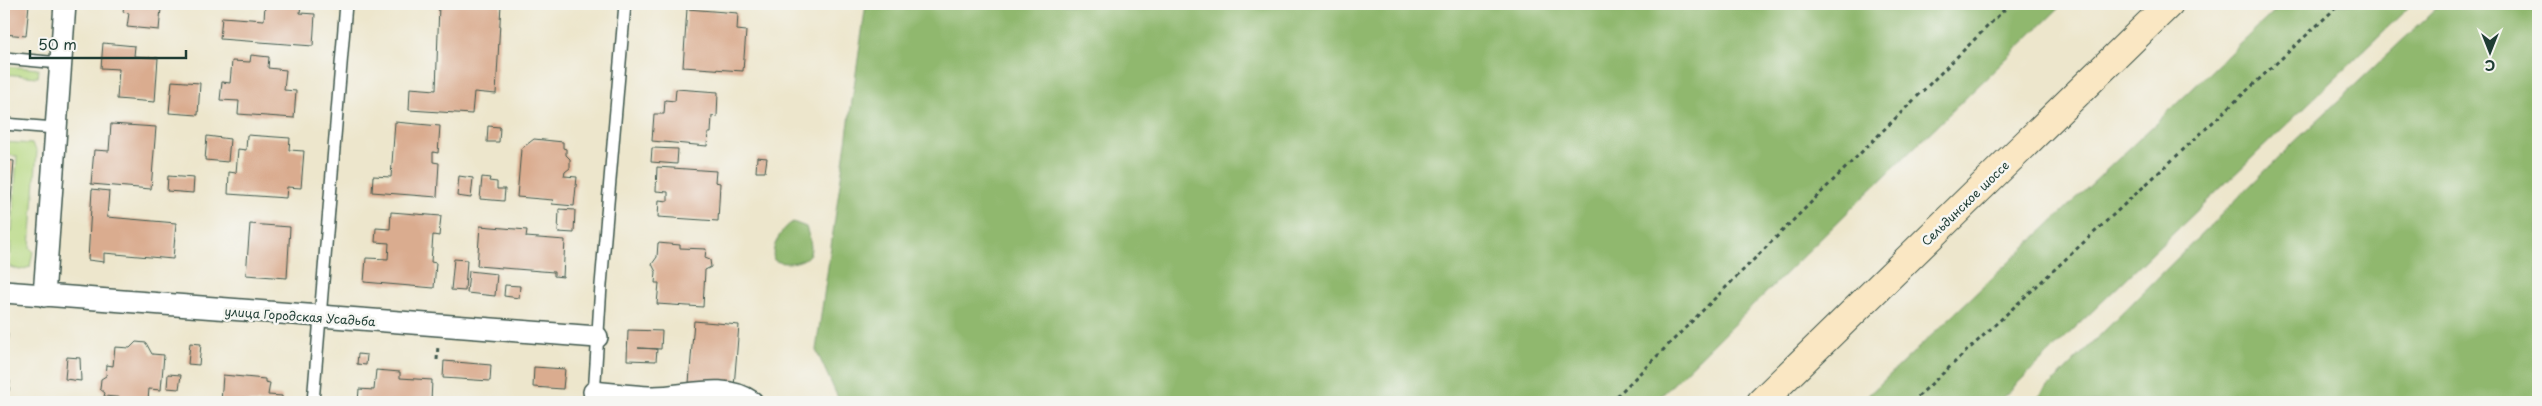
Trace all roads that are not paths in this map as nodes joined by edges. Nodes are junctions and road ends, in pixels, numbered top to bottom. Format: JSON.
{"nodes":[{"id":1,"x":65,"y":4,"type":"edge"},
{"id":2,"x":346,"y":4,"type":"edge"},
{"id":3,"x":625,"y":4,"type":"edge"},
{"id":4,"x":2169,"y":4,"type":"edge"},
{"id":5,"x":4,"y":58,"type":"edge"},
{"id":6,"x":60,"y":63,"type":"junction"},
{"id":7,"x":4,"y":124,"type":"edge"},
{"id":8,"x":55,"y":128,"type":"junction"},
{"id":9,"x":4,"y":292,"type":"edge"},
{"id":10,"x":44,"y":296,"type":"junction"},
{"id":11,"x":319,"y":317,"type":"junction"},
{"id":12,"x":597,"y":337,"type":"junction"},
{"id":13,"x":594,"y":397,"type":"edge"},
{"id":14,"x":654,"y":400,"type":"edge"},
{"id":15,"x":313,"y":402,"type":"edge"},
{"id":16,"x":752,"y":402,"type":"edge"},
{"id":17,"x":1761,"y":402,"type":"edge"}],
"edges":[{"from":1,"to":6,"type":"street"},
{"from":2,"to":11,"type":"lane"},
{"from":3,"to":12,"type":"lane"},
{"from":4,"to":17,"type":"main road","name":"Сельдинское шоссе"},
{"from":5,"to":6,"type":"lane"},
{"from":6,"to":8,"type":"street"},
{"from":7,"to":8,"type":"lane"},
{"from":8,"to":10,"type":"street"},
{"from":9,"to":10,"type":"street","name":"улица Городская Усадьба"},
{"from":10,"to":11,"type":"street","name":"улица Городская Усадьба"},
{"from":11,"to":12,"type":"street","name":"улица Городская Усадьба"},
{"from":11,"to":15,"type":"lane"},
{"from":12,"to":13,"type":"lane"},
{"from":13,"to":14,"type":"street"},
{"from":14,"to":16,"type":"street"}]}
